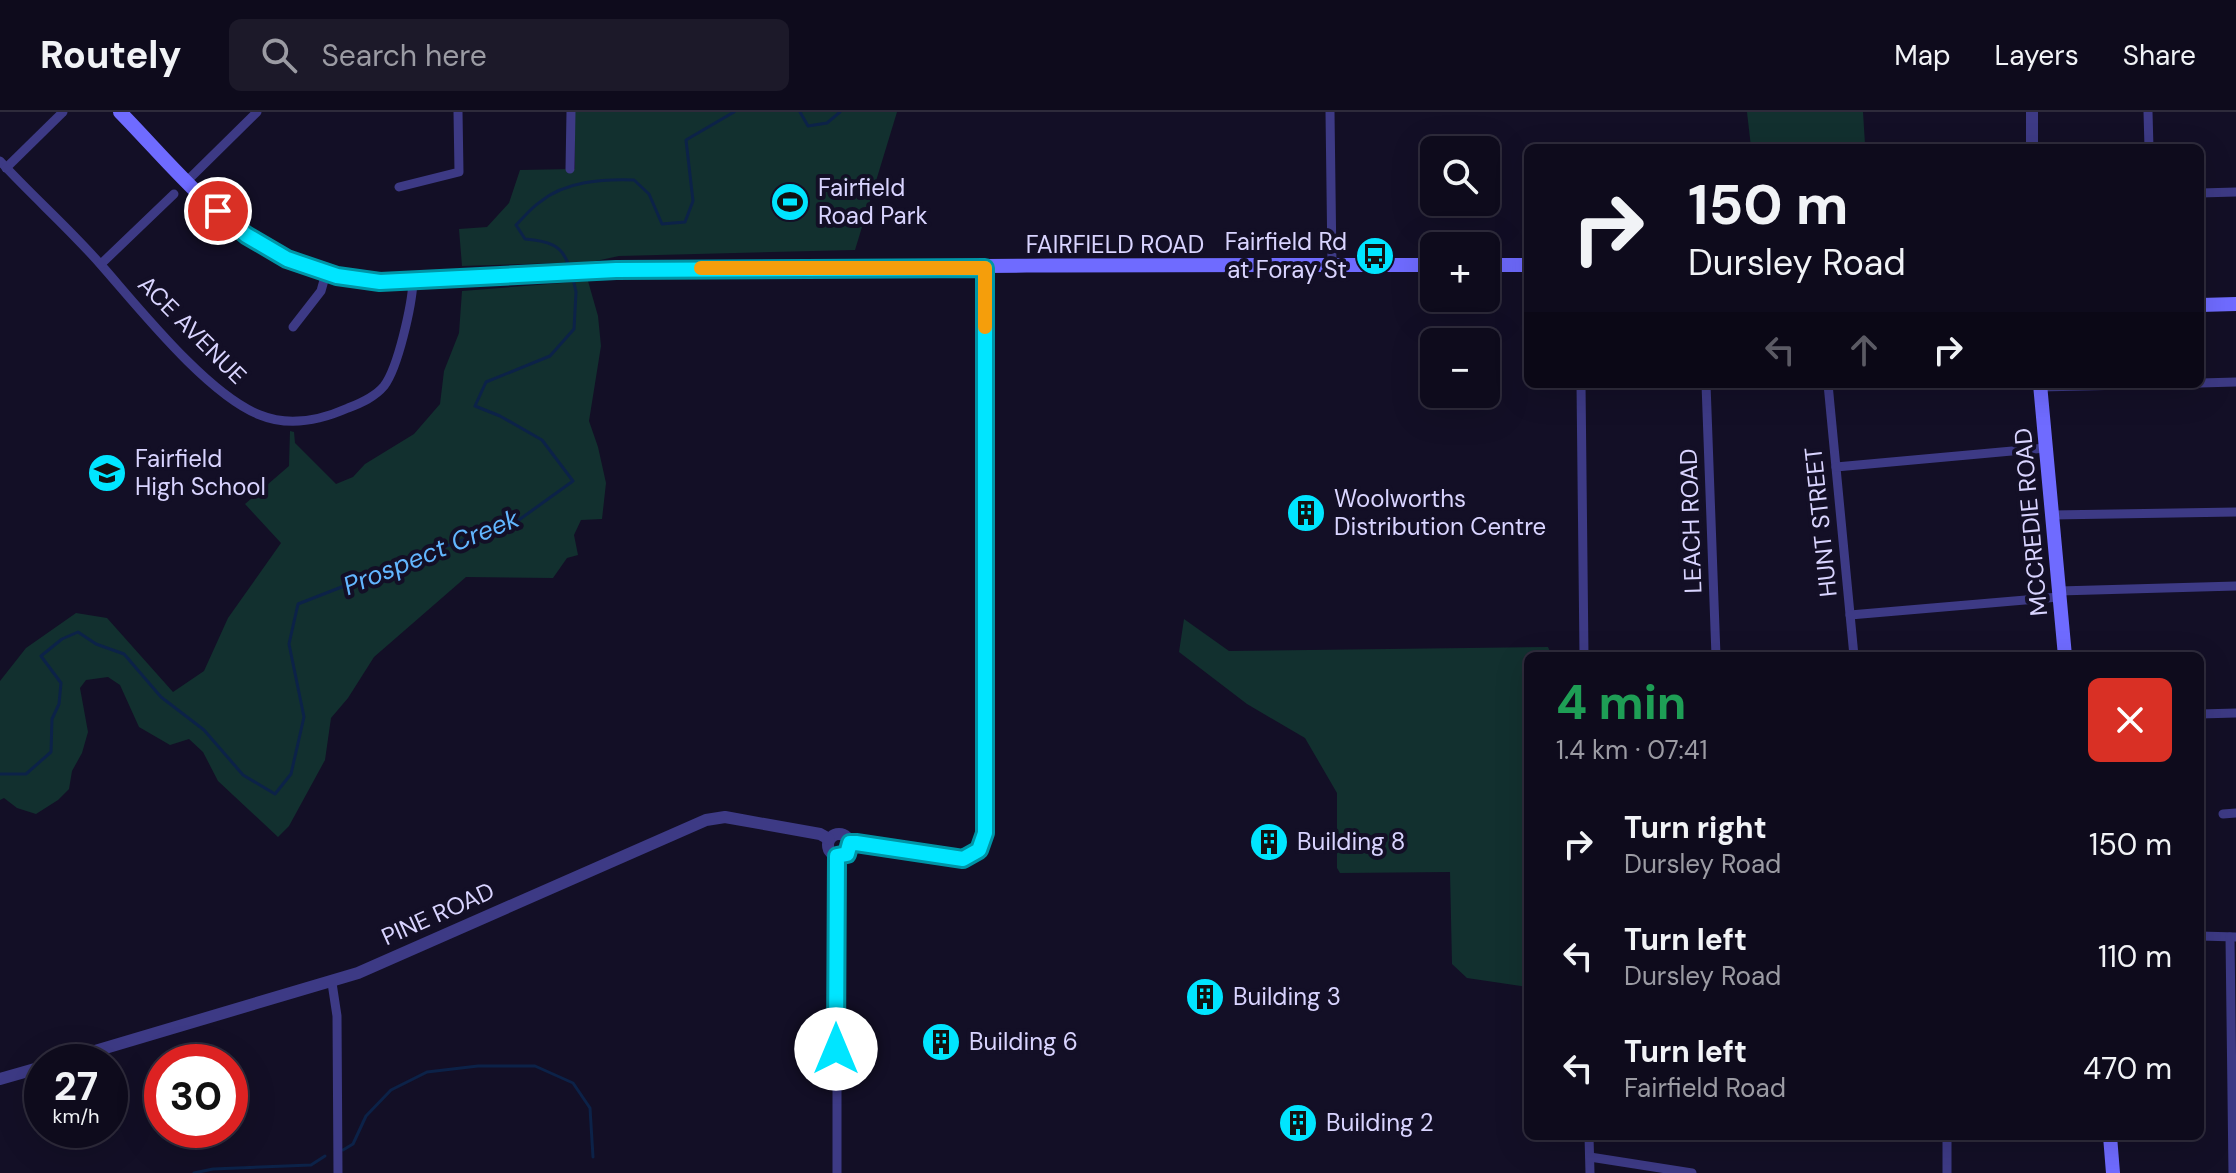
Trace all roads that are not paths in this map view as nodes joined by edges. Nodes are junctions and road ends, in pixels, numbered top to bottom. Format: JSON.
{"nodes":[{"id":1,"x":63,"y":112,"type":"edge"},
{"id":2,"x":120,"y":112,"type":"edge"},
{"id":3,"x":257,"y":112,"type":"edge"},
{"id":4,"x":458,"y":112,"type":"edge"},
{"id":5,"x":571,"y":112,"type":"edge"},
{"id":6,"x":1330,"y":112,"type":"edge"},
{"id":7,"x":2032,"y":112,"type":"edge"},
{"id":8,"x":2148,"y":112,"type":"edge"},
{"id":9,"x":2032,"y":144,"type":"edge"},
{"id":10,"x":2149,"y":144,"type":"edge"},
{"id":11,"x":3,"y":165,"type":"edge"},
{"id":12,"x":570,"y":169,"type":"dead end"},
{"id":13,"x":187,"y":181,"type":"junction"},
{"id":14,"x":399,"y":187,"type":"dead end"},
{"id":15,"x":2236,"y":192,"type":"edge"},
{"id":16,"x":2204,"y":193,"type":"edge"},
{"id":17,"x":174,"y":194,"type":"dead end"},
{"id":18,"x":101,"y":264,"type":"junction"},
{"id":19,"x":1332,"y":265,"type":"junction"},
{"id":20,"x":1420,"y":265,"type":"edge"},
{"id":21,"x":1500,"y":265,"type":"edge"},
{"id":22,"x":1524,"y":265,"type":"edge"},
{"id":23,"x":985,"y":268,"type":"junction"},
{"id":24,"x":326,"y":273,"type":"junction"},
{"id":25,"x":413,"y":281,"type":"junction"},
{"id":26,"x":2236,"y":304,"type":"edge"},
{"id":27,"x":2204,"y":305,"type":"edge"},
{"id":28,"x":293,"y":327,"type":"dead end"},
{"id":29,"x":2236,"y":382,"type":"edge"},
{"id":30,"x":2204,"y":383,"type":"edge"},
{"id":31,"x":1581,"y":388,"type":"edge"},
{"id":32,"x":1706,"y":388,"type":"edge"},
{"id":33,"x":1828,"y":388,"type":"edge"},
{"id":34,"x":2040,"y":388,"type":"edge"},
{"id":35,"x":2046,"y":448,"type":"junction"},
{"id":36,"x":1836,"y":467,"type":"junction"},
{"id":37,"x":2236,"y":512,"type":"edge"},
{"id":38,"x":2052,"y":515,"type":"junction"},
{"id":39,"x":2236,"y":586,"type":"edge"},
{"id":40,"x":2059,"y":594,"type":"junction"},
{"id":41,"x":1850,"y":615,"type":"junction"},
{"id":42,"x":1584,"y":652,"type":"edge"},
{"id":43,"x":1716,"y":652,"type":"edge"},
{"id":44,"x":1854,"y":652,"type":"edge"},
{"id":45,"x":2065,"y":652,"type":"edge"},
{"id":46,"x":2236,"y":713,"type":"edge"},
{"id":47,"x":2204,"y":714,"type":"edge"},
{"id":48,"x":2236,"y":813,"type":"edge"},
{"id":49,"x":2223,"y":814,"type":"dead end"},
{"id":50,"x":829,"y":839,"type":"junction"},
{"id":51,"x":850,"y":843,"type":"junction"},
{"id":52,"x":837,"y":856,"type":"junction"},
{"id":53,"x":2204,"y":936,"type":"edge"},
{"id":54,"x":2233,"y":937,"type":"edge"},
{"id":55,"x":332,"y":983,"type":"junction"},
{"id":56,"x":120,"y":1044,"type":"edge"},
{"id":57,"x":24,"y":1072,"type":"edge"},
{"id":58,"x":0,"y":1079,"type":"edge"},
{"id":59,"x":1589,"y":1140,"type":"edge"},
{"id":60,"x":1947,"y":1140,"type":"edge"},
{"id":61,"x":2110,"y":1140,"type":"edge"},
{"id":62,"x":1590,"y":1157,"type":"junction"},
{"id":63,"x":338,"y":1173,"type":"edge"},
{"id":64,"x":837,"y":1173,"type":"edge"},
{"id":65,"x":1590,"y":1173,"type":"edge"},
{"id":66,"x":1692,"y":1173,"type":"edge"},
{"id":67,"x":1947,"y":1173,"type":"edge"},
{"id":68,"x":2113,"y":1173,"type":"edge"},
{"id":69,"x":2233,"y":1173,"type":"edge"}],
"edges":[{"from":1,"to":11,"type":"street"},
{"from":2,"to":13,"type":"main road","name":"FAIRFIELD ROAD"},
{"from":3,"to":13,"type":"street"},
{"from":4,"to":14,"type":"street"},
{"from":5,"to":12,"type":"street"},
{"from":6,"to":19,"type":"street"},
{"from":7,"to":9,"type":"street"},
{"from":8,"to":10,"type":"street"},
{"from":11,"to":18,"type":"street","name":"ACE AVENUE"},
{"from":13,"to":24,"type":"main road","name":"FAIRFIELD ROAD"},
{"from":15,"to":16,"type":"street"},
{"from":17,"to":18,"type":"street"},
{"from":18,"to":25,"type":"street","name":"ACE AVENUE"},
{"from":19,"to":20,"type":"main road","name":"FAIRFIELD ROAD"},
{"from":19,"to":23,"type":"main road","name":"FAIRFIELD ROAD"},
{"from":21,"to":22,"type":"main road"},
{"from":23,"to":25,"type":"main road","name":"FAIRFIELD ROAD"},
{"from":23,"to":51,"type":"street"},
{"from":24,"to":25,"type":"main road","name":"FAIRFIELD ROAD"},
{"from":24,"to":28,"type":"street"},
{"from":26,"to":27,"type":"main road"},
{"from":29,"to":30,"type":"street"},
{"from":31,"to":42,"type":"street"},
{"from":32,"to":43,"type":"street","name":"LEACH ROAD"},
{"from":33,"to":36,"type":"street","name":"HUNT STREET"},
{"from":34,"to":35,"type":"main road","name":"MCCREDIE ROAD"},
{"from":35,"to":36,"type":"street"},
{"from":35,"to":38,"type":"main road","name":"MCCREDIE ROAD"},
{"from":36,"to":41,"type":"street","name":"HUNT STREET"},
{"from":37,"to":38,"type":"street"},
{"from":38,"to":40,"type":"main road","name":"MCCREDIE ROAD"},
{"from":39,"to":40,"type":"street"},
{"from":40,"to":41,"type":"street"},
{"from":40,"to":45,"type":"main road","name":"MCCREDIE ROAD"},
{"from":41,"to":44,"type":"street","name":"HUNT STREET"},
{"from":46,"to":47,"type":"street"},
{"from":48,"to":49,"type":"street"},
{"from":50,"to":51,"type":"street"},
{"from":50,"to":52,"type":"street"},
{"from":50,"to":55,"type":"street","name":"PINE ROAD"},
{"from":51,"to":52,"type":"street"},
{"from":52,"to":64,"type":"street"},
{"from":53,"to":54,"type":"street"},
{"from":54,"to":69,"type":"street"},
{"from":55,"to":56,"type":"street","name":"PINE ROAD"},
{"from":55,"to":63,"type":"street"},
{"from":57,"to":58,"type":"street"},
{"from":59,"to":62,"type":"street"},
{"from":60,"to":67,"type":"street"},
{"from":61,"to":68,"type":"main road"},
{"from":62,"to":65,"type":"street"},
{"from":62,"to":66,"type":"street"}]}
